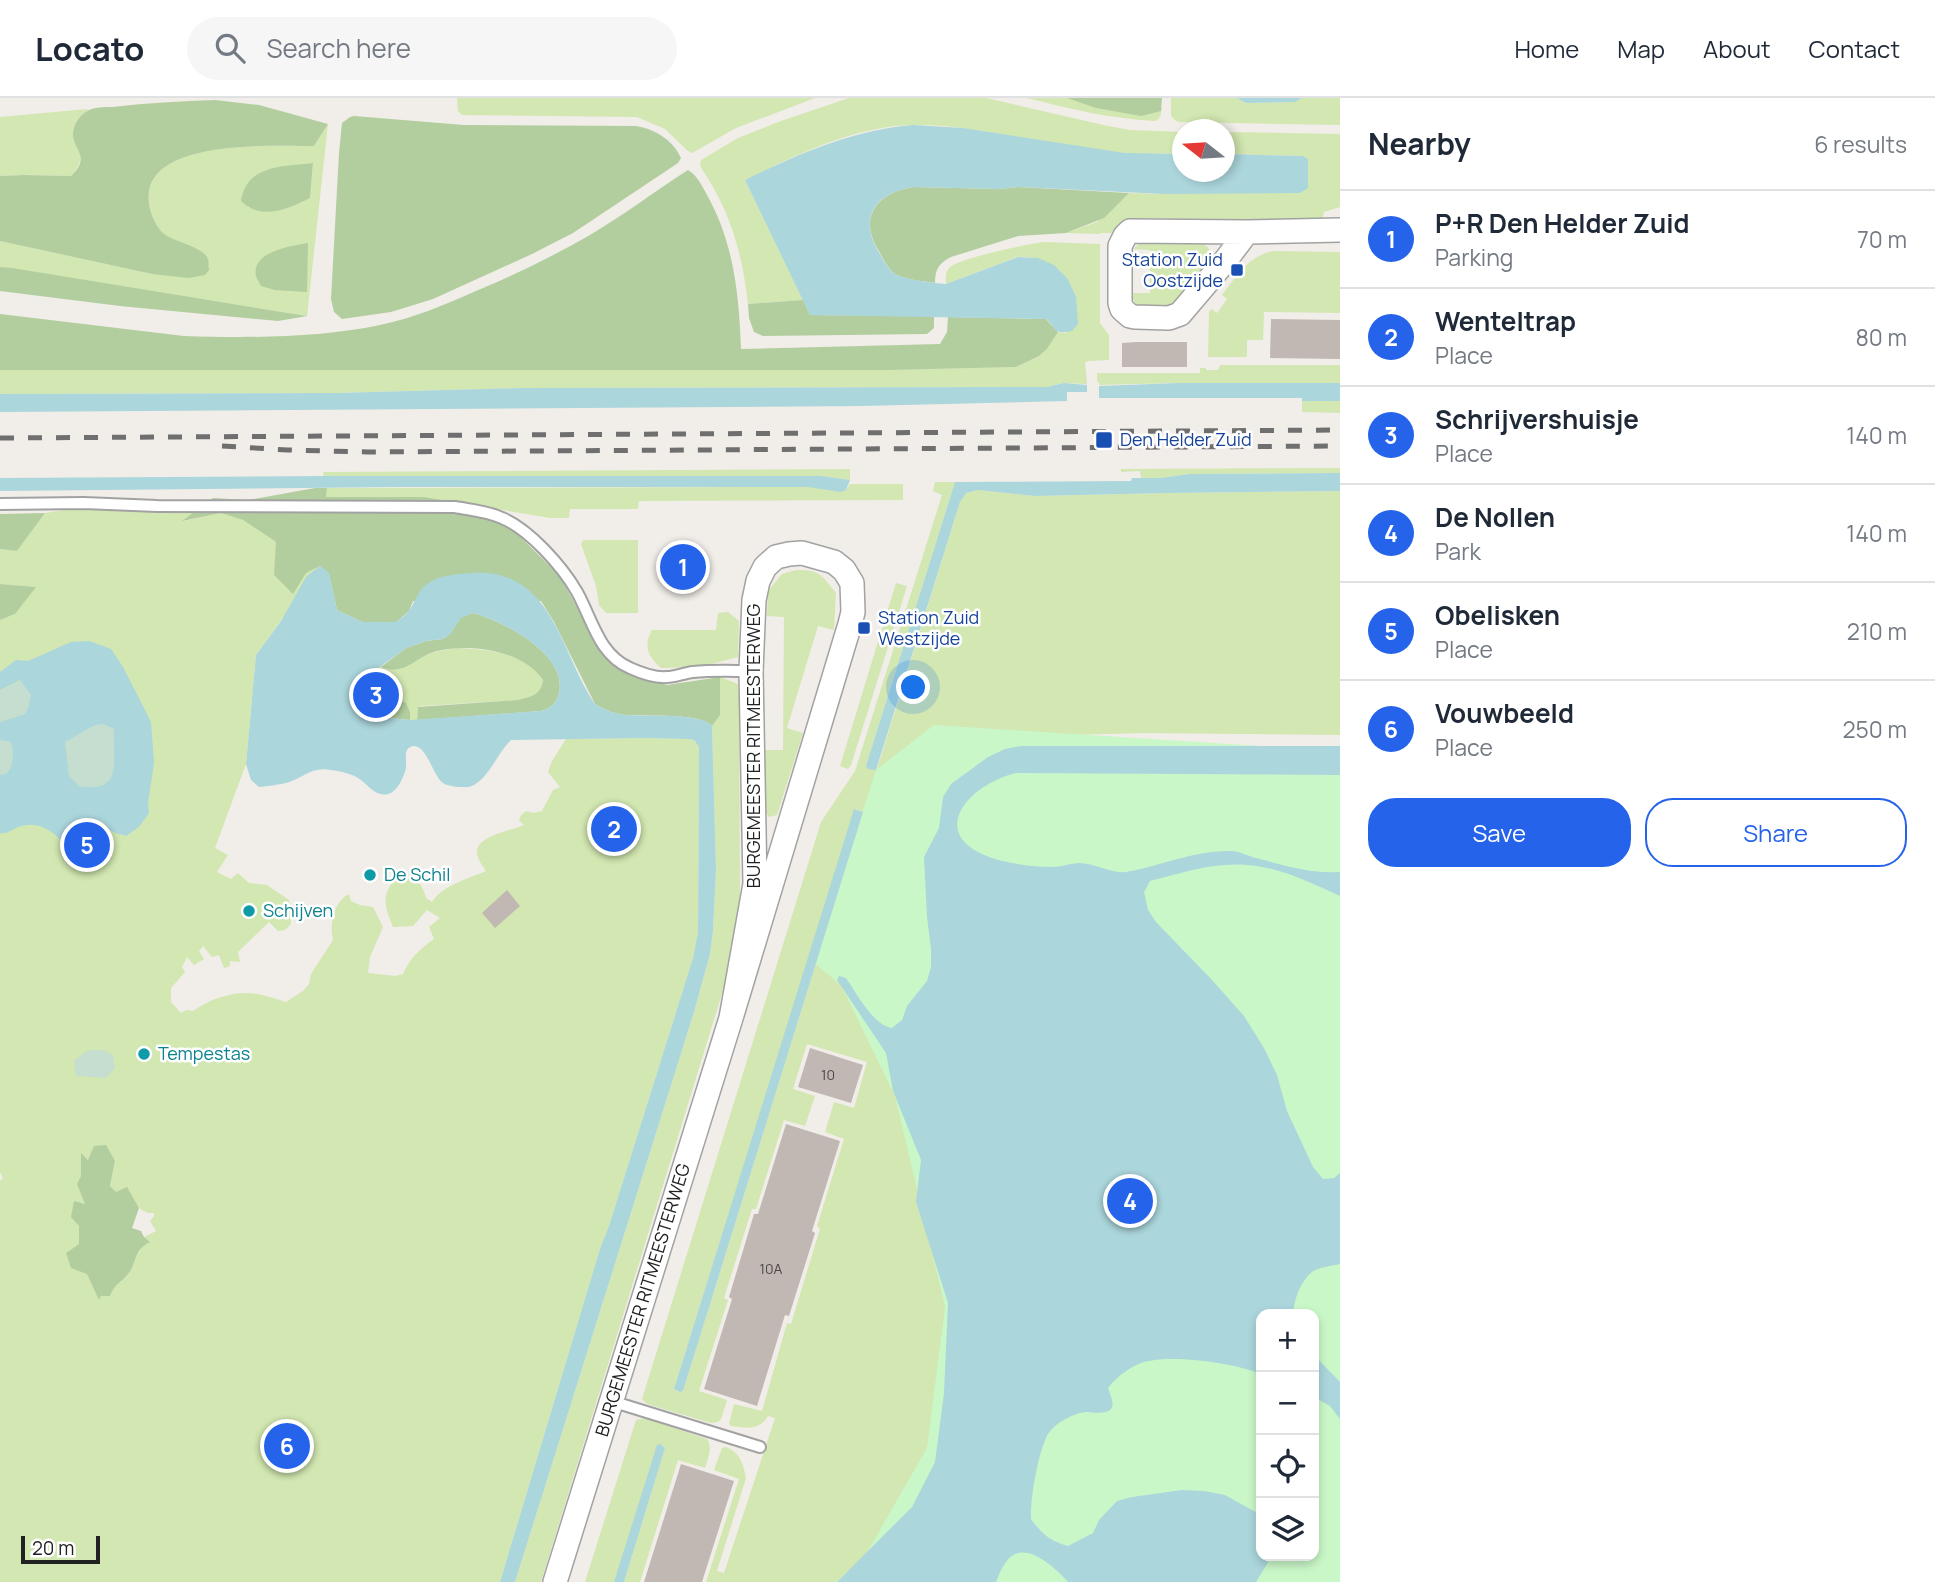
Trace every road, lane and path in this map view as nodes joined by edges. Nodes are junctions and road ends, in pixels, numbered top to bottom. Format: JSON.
{"nodes":[{"id":1,"x":1340,"y":230,"type":"edge"},
{"id":2,"x":1247,"y":232,"type":"junction"},
{"id":3,"x":0,"y":504,"type":"edge"},
{"id":4,"x":751,"y":671,"type":"junction"},
{"id":5,"x":731,"y":1018,"type":"junction"},
{"id":6,"x":611,"y":1401,"type":"junction"},
{"id":7,"x":760,"y":1447,"type":"dead end"},
{"id":8,"x":555,"y":1582,"type":"edge"}],
"edges":[{"from":1,"to":2,"type":"street"},
{"from":2,"to":2,"type":"street"},
{"from":3,"to":4,"type":"lane"},
{"from":4,"to":5,"type":"street","name":"BURGEMEESTER RITMEESTERWEG"},
{"from":4,"to":5,"type":"street","name":"BURGEMEESTER RITMEESTERWEG"},
{"from":5,"to":6,"type":"street","name":"BURGEMEESTER RITMEESTERWEG"},
{"from":6,"to":7,"type":"lane"},
{"from":6,"to":8,"type":"street","name":"BURGEMEESTER RITMEESTERWEG"}]}
